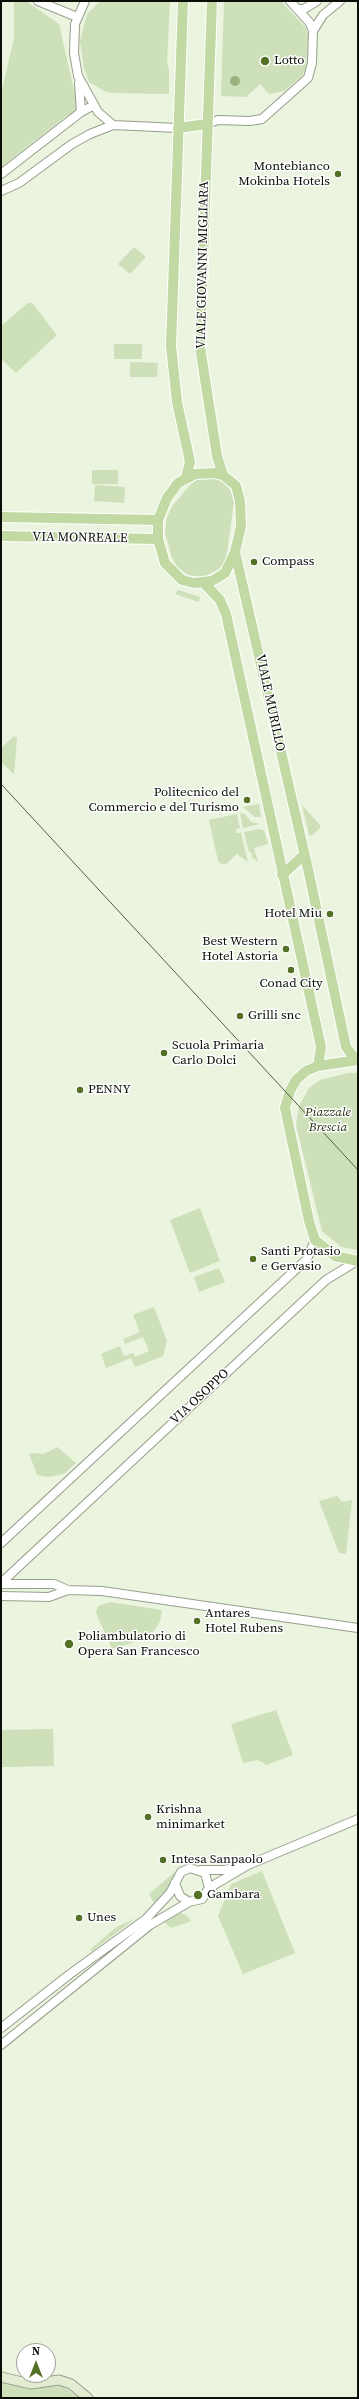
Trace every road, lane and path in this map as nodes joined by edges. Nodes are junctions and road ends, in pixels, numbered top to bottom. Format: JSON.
{"nodes":[{"id":1,"x":38,"y":1,"type":"edge"},
{"id":2,"x":85,"y":1,"type":"edge"},
{"id":3,"x":183,"y":1,"type":"edge"},
{"id":4,"x":212,"y":1,"type":"edge"},
{"id":5,"x":290,"y":1,"type":"edge"},
{"id":6,"x":317,"y":1,"type":"edge"},
{"id":7,"x":340,"y":1,"type":"edge"},
{"id":8,"x":297,"y":9,"type":"junction"},
{"id":9,"x":77,"y":18,"type":"junction"},
{"id":10,"x":313,"y":31,"type":"junction"},
{"id":11,"x":78,"y":76,"type":"junction"},
{"id":12,"x":94,"y":105,"type":"junction"},
{"id":13,"x":81,"y":112,"type":"junction"},
{"id":14,"x":207,"y":124,"type":"junction"},
{"id":15,"x":113,"y":125,"type":"junction"},
{"id":16,"x":178,"y":128,"type":"junction"},
{"id":17,"x":1,"y":174,"type":"edge"},
{"id":18,"x":1,"y":191,"type":"edge"},
{"id":19,"x":223,"y":475,"type":"junction"},
{"id":20,"x":186,"y":477,"type":"junction"},
{"id":21,"x":1,"y":517,"type":"edge"},
{"id":22,"x":125,"y":519,"type":"junction"},
{"id":23,"x":158,"y":520,"type":"junction"},
{"id":24,"x":1,"y":536,"type":"edge"},
{"id":25,"x":124,"y":538,"type":"junction"},
{"id":26,"x":158,"y":539,"type":"junction"},
{"id":27,"x":235,"y":552,"type":"junction"},
{"id":28,"x":204,"y":583,"type":"junction"},
{"id":29,"x":304,"y":855,"type":"junction"},
{"id":30,"x":282,"y":875,"type":"junction"},
{"id":31,"x":357,"y":1060,"type":"edge"},
{"id":32,"x":322,"y":1065,"type":"junction"},
{"id":33,"x":315,"y":1240,"type":"junction"},
{"id":34,"x":357,"y":1261,"type":"edge"},
{"id":35,"x":1,"y":1543,"type":"edge"},
{"id":36,"x":1,"y":1583,"type":"edge"},
{"id":37,"x":68,"y":1590,"type":"junction"},
{"id":38,"x":1,"y":1596,"type":"edge"},
{"id":39,"x":358,"y":1628,"type":"edge"},
{"id":40,"x":358,"y":1819,"type":"edge"},
{"id":41,"x":248,"y":1865,"type":"junction"},
{"id":42,"x":200,"y":1870,"type":"junction"},
{"id":43,"x":176,"y":1883,"type":"junction"},
{"id":44,"x":208,"y":1892,"type":"junction"},
{"id":45,"x":189,"y":1902,"type":"junction"},
{"id":46,"x":1,"y":2028,"type":"edge"},
{"id":47,"x":1,"y":2045,"type":"edge"},
{"id":48,"x":1,"y":2377,"type":"edge"},
{"id":49,"x":86,"y":2398,"type":"edge"}],
"edges":[{"from":1,"to":9,"type":"street"},
{"from":2,"to":9,"type":"street"},
{"from":3,"to":16,"type":"main road"},
{"from":4,"to":14,"type":"main road","name":"VIALE GIOVANNI MIGLIARA"},
{"from":5,"to":8,"type":"street"},
{"from":6,"to":8,"type":"street"},
{"from":7,"to":10,"type":"street"},
{"from":8,"to":10,"type":"street"},
{"from":9,"to":11,"type":"street"},
{"from":10,"to":14,"type":"street"},
{"from":11,"to":12,"type":"street"},
{"from":11,"to":13,"type":"street"},
{"from":12,"to":13,"type":"street"},
{"from":12,"to":15,"type":"street"},
{"from":13,"to":17,"type":"street"},
{"from":14,"to":16,"type":"main road"},
{"from":14,"to":19,"type":"main road","name":"VIALE GIOVANNI MIGLIARA"},
{"from":15,"to":16,"type":"street"},
{"from":15,"to":18,"type":"street"},
{"from":16,"to":20,"type":"main road"},
{"from":19,"to":20,"type":"main road"},
{"from":19,"to":27,"type":"main road"},
{"from":20,"to":23,"type":"main road"},
{"from":21,"to":22,"type":"main road","name":"VIA MONREALE"},
{"from":22,"to":23,"type":"main road","name":"VIA MONREALE"},
{"from":22,"to":25,"type":"main road"},
{"from":23,"to":26,"type":"main road"},
{"from":24,"to":25,"type":"main road","name":"VIA MONREALE"},
{"from":25,"to":26,"type":"main road","name":"VIA MONREALE"},
{"from":26,"to":28,"type":"main road"},
{"from":27,"to":28,"type":"main road"},
{"from":27,"to":29,"type":"main road","name":"VIALE MURILLO"},
{"from":28,"to":30,"type":"main road","name":"VIALE MURILLO"},
{"from":29,"to":30,"type":"main road"},
{"from":29,"to":31,"type":"main road","name":"VIALE MURILLO"},
{"from":30,"to":32,"type":"main road","name":"VIALE MURILLO"},
{"from":31,"to":32,"type":"main road"},
{"from":32,"to":33,"type":"main road"},
{"from":33,"to":34,"type":"main road"},
{"from":33,"to":35,"type":"street"},
{"from":34,"to":36,"type":"street","name":"VIA OSOPPO"},
{"from":36,"to":37,"type":"street"},
{"from":37,"to":38,"type":"street"},
{"from":37,"to":39,"type":"street"},
{"from":40,"to":41,"type":"street"},
{"from":41,"to":42,"type":"street"},
{"from":41,"to":44,"type":"street"},
{"from":42,"to":43,"type":"street"},
{"from":42,"to":44,"type":"street"},
{"from":43,"to":45,"type":"street"},
{"from":43,"to":46,"type":"street"},
{"from":44,"to":45,"type":"street"},
{"from":45,"to":47,"type":"street"},
{"from":48,"to":49,"type":"main road"}]}
